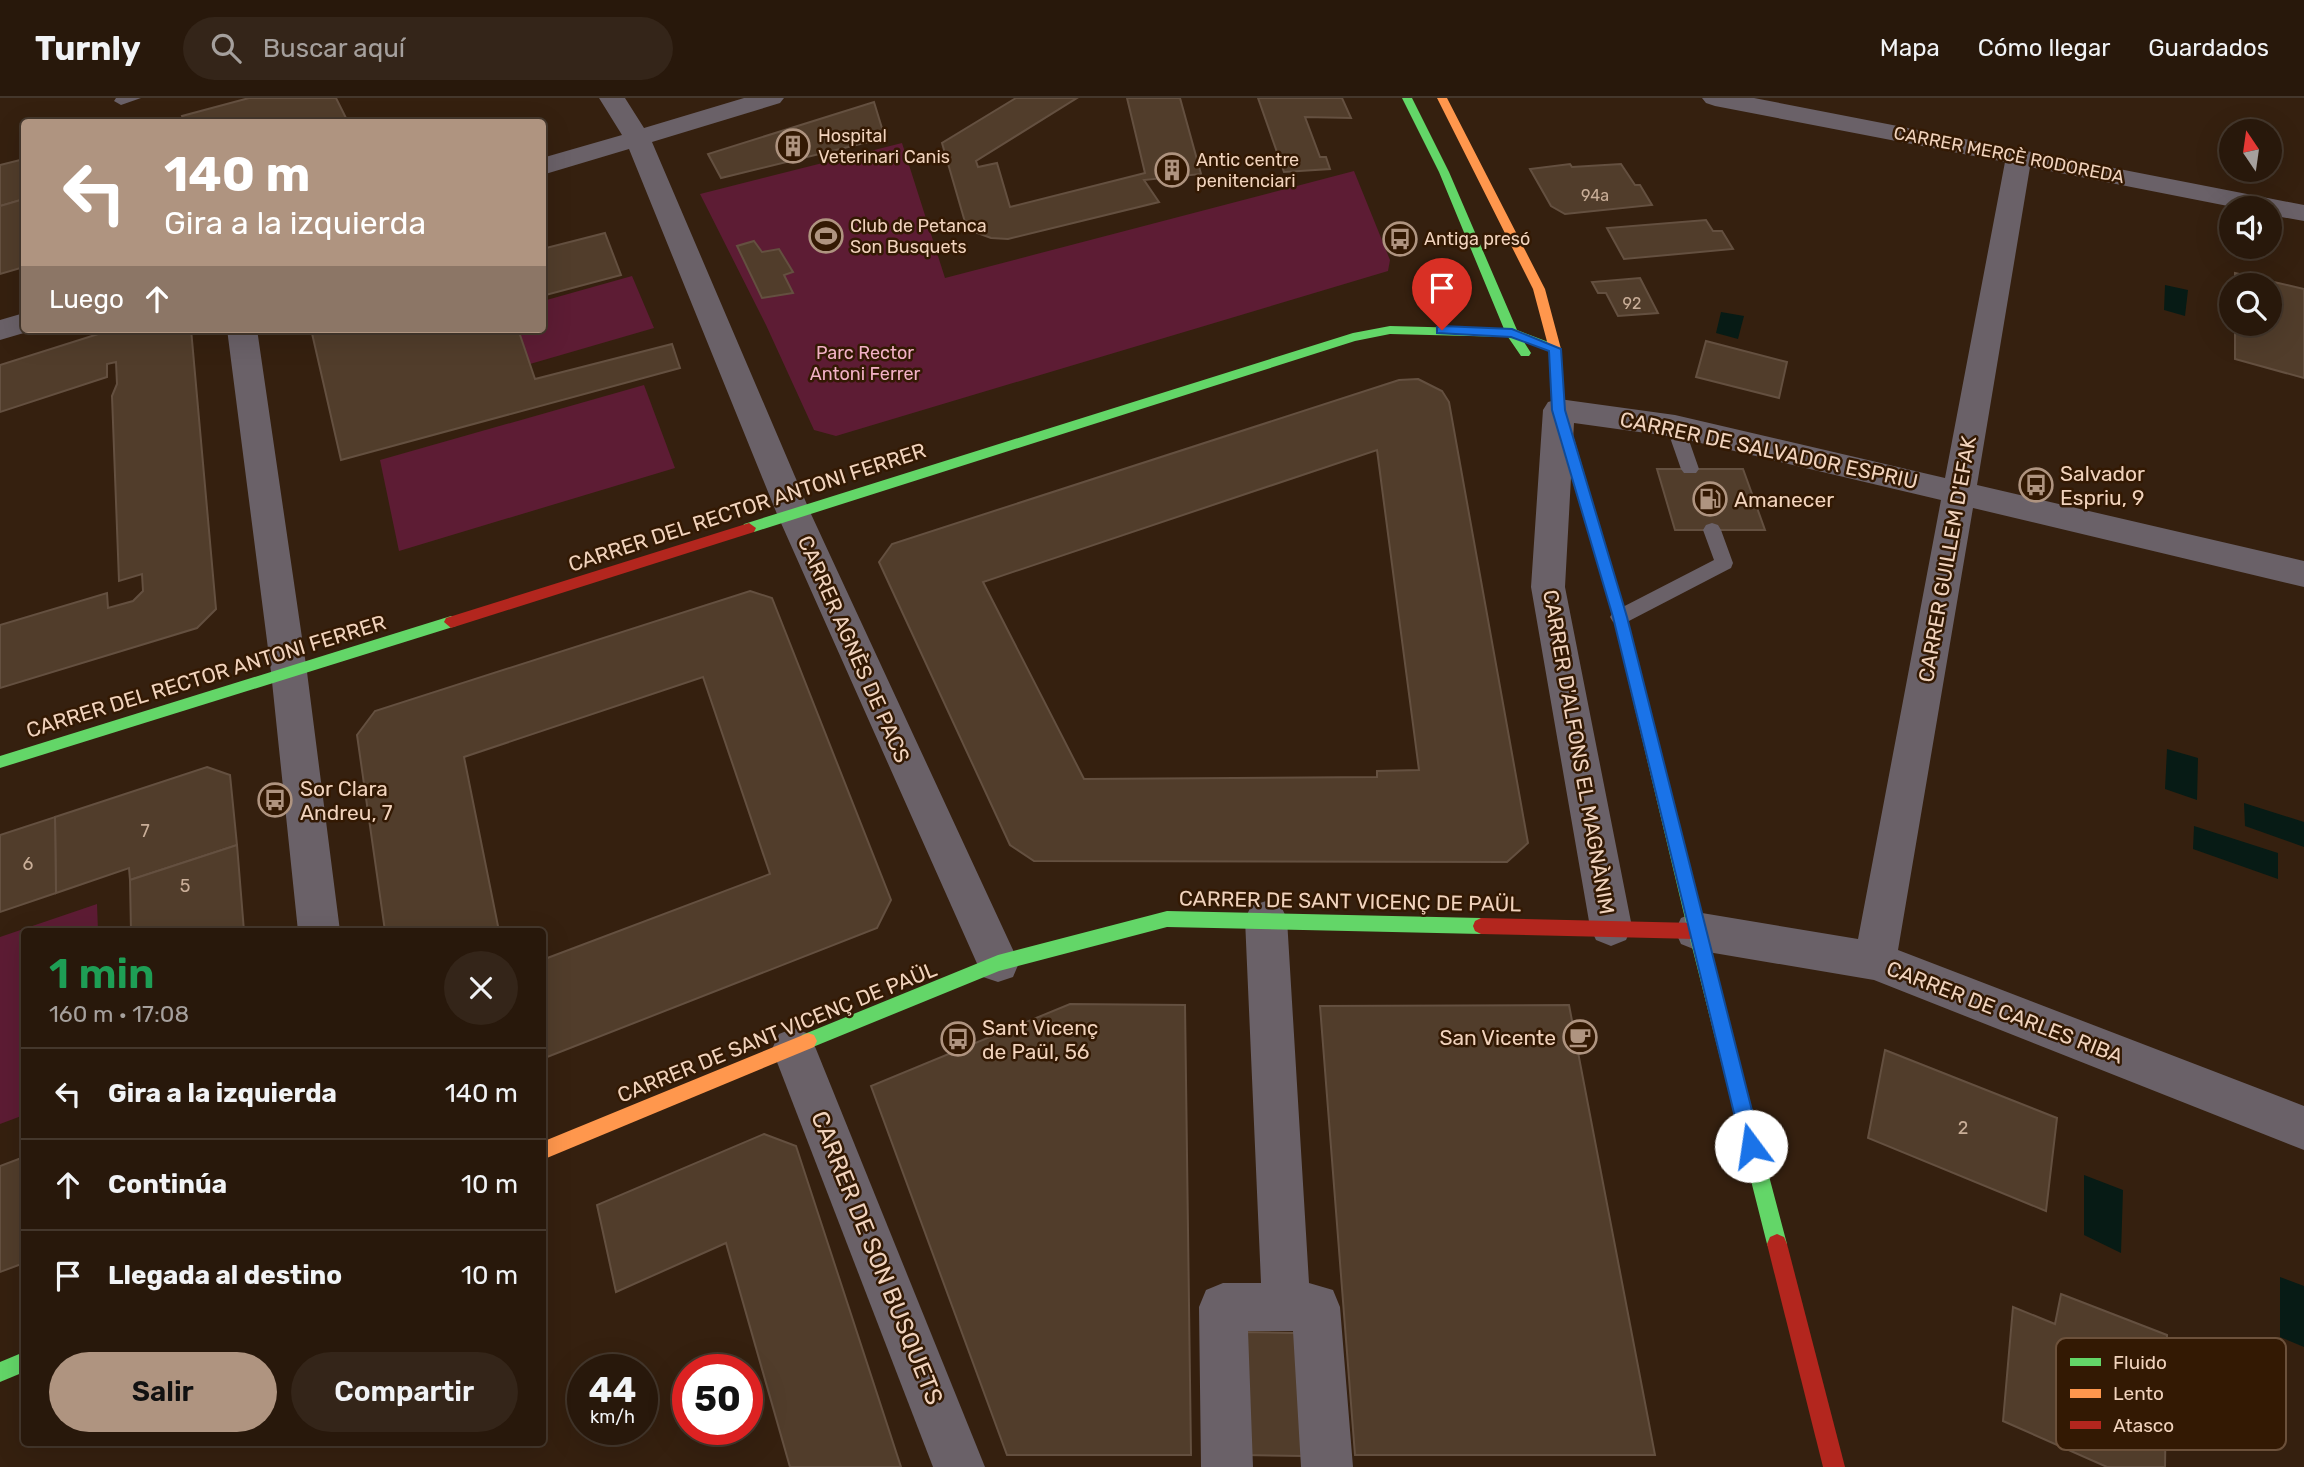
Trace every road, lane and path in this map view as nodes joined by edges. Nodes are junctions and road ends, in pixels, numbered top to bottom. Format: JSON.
{"nodes":[{"id":1,"x":612,"y":98,"type":"edge"},
{"id":2,"x":771,"y":98,"type":"edge"},
{"id":3,"x":1407,"y":98,"type":"edge"},
{"id":4,"x":1442,"y":98,"type":"edge"},
{"id":5,"x":1715,"y":98,"type":"edge"},
{"id":6,"x":637,"y":138,"type":"junction"},
{"id":7,"x":2019,"y":157,"type":"junction"},
{"id":8,"x":546,"y":166,"type":"edge"},
{"id":9,"x":2304,"y":213,"type":"edge"},
{"id":10,"x":21,"y":324,"type":"edge"},
{"id":11,"x":0,"y":330,"type":"edge"},
{"id":12,"x":243,"y":333,"type":"edge"},
{"id":13,"x":1512,"y":333,"type":"junction"},
{"id":14,"x":1555,"y":349,"type":"junction"},
{"id":15,"x":1559,"y":410,"type":"junction"},
{"id":16,"x":1675,"y":426,"type":"junction"},
{"id":17,"x":1690,"y":469,"type":"dead end"},
{"id":18,"x":1960,"y":491,"type":"junction"},
{"id":19,"x":793,"y":514,"type":"junction"},
{"id":20,"x":1712,"y":530,"type":"dead end"},
{"id":21,"x":2304,"y":574,"type":"edge"},
{"id":22,"x":1620,"y":617,"type":"junction"},
{"id":23,"x":289,"y":672,"type":"junction"},
{"id":24,"x":0,"y":762,"type":"edge"},
{"id":25,"x":1266,"y":919,"type":"junction"},
{"id":26,"x":1611,"y":927,"type":"junction"},
{"id":27,"x":319,"y":928,"type":"edge"},
{"id":28,"x":1696,"y":931,"type":"junction"},
{"id":29,"x":1875,"y":961,"type":"junction"},
{"id":30,"x":998,"y":963,"type":"junction"},
{"id":31,"x":794,"y":1049,"type":"junction"},
{"id":32,"x":2304,"y":1128,"type":"edge"},
{"id":33,"x":546,"y":1149,"type":"edge"},
{"id":34,"x":1286,"y":1306,"type":"junction"},
{"id":35,"x":21,"y":1363,"type":"edge"},
{"id":36,"x":0,"y":1372,"type":"edge"},
{"id":37,"x":959,"y":1467,"type":"edge"},
{"id":38,"x":1227,"y":1467,"type":"edge"},
{"id":39,"x":1327,"y":1467,"type":"edge"},
{"id":40,"x":1834,"y":1467,"type":"edge"}],
"edges":[{"from":1,"to":6,"type":"street","name":"CARRER AGNÈS DE PACS"},
{"from":2,"to":6,"type":"street"},
{"from":3,"to":13,"type":"street","name":"CARRER D'ALFONS EL MAGNÀNIM"},
{"from":4,"to":14,"type":"street","name":"CARRER D'ALFONS EL MAGNÀNIM"},
{"from":5,"to":7,"type":"street","name":"CARRER MERCÈ RODOREDA"},
{"from":6,"to":8,"type":"street"},
{"from":6,"to":19,"type":"street","name":"CARRER AGNÈS DE PACS"},
{"from":7,"to":9,"type":"street","name":"CARRER MERCÈ RODOREDA"},
{"from":7,"to":18,"type":"street","name":"CARRER GUILLEM D'EFAK"},
{"from":10,"to":11,"type":"street"},
{"from":12,"to":23,"type":"street"},
{"from":13,"to":14,"type":"street"},
{"from":13,"to":15,"type":"street","name":"CARRER D'ALFONS EL MAGNÀNIM"},
{"from":13,"to":19,"type":"street","name":"CARRER DEL RECTOR ANTONI FERRER"},
{"from":14,"to":15,"type":"street","name":"CARRER D'ALFONS EL MAGNÀNIM"},
{"from":15,"to":16,"type":"street","name":"CARRER DE SALVADOR ESPRIU"},
{"from":15,"to":22,"type":"street","name":"CARRER D'ALFONS EL MAGNÀNIM"},
{"from":15,"to":26,"type":"street","name":"CARRER D'ALFONS EL MAGNÀNIM"},
{"from":16,"to":17,"type":"lane"},
{"from":16,"to":18,"type":"street","name":"CARRER DE SALVADOR ESPRIU"},
{"from":18,"to":21,"type":"street","name":"CARRER DE SALVADOR ESPRIU"},
{"from":18,"to":29,"type":"street","name":"CARRER GUILLEM D'EFAK"},
{"from":19,"to":23,"type":"street","name":"CARRER DEL RECTOR ANTONI FERRER"},
{"from":19,"to":30,"type":"street","name":"CARRER AGNÈS DE PACS"},
{"from":20,"to":22,"type":"lane"},
{"from":22,"to":28,"type":"street","name":"CARRER D'ALFONS EL MAGNÀNIM"},
{"from":23,"to":24,"type":"street","name":"CARRER DEL RECTOR ANTONI FERRER"},
{"from":23,"to":27,"type":"street"},
{"from":25,"to":26,"type":"street","name":"CARRER DE SANT VICENÇ DE PAÜL"},
{"from":25,"to":30,"type":"street","name":"CARRER DE SANT VICENÇ DE PAÜL"},
{"from":25,"to":34,"type":"street"},
{"from":26,"to":28,"type":"street","name":"CARRER DE SANT VICENÇ DE PAÜL"},
{"from":28,"to":29,"type":"street","name":"CARRER DE CARLES RIBA"},
{"from":28,"to":40,"type":"street","name":"CARRER D'ALFONS EL MAGNÀNIM"},
{"from":29,"to":32,"type":"street","name":"CARRER DE CARLES RIBA"},
{"from":30,"to":31,"type":"street","name":"CARRER DE SANT VICENÇ DE PAÜL"},
{"from":31,"to":33,"type":"street","name":"CARRER DE SANT VICENÇ DE PAÜL"},
{"from":31,"to":37,"type":"street","name":"CARRER DE SON BUSQUETS"},
{"from":34,"to":38,"type":"street"},
{"from":34,"to":39,"type":"street"},
{"from":35,"to":36,"type":"street"}]}
